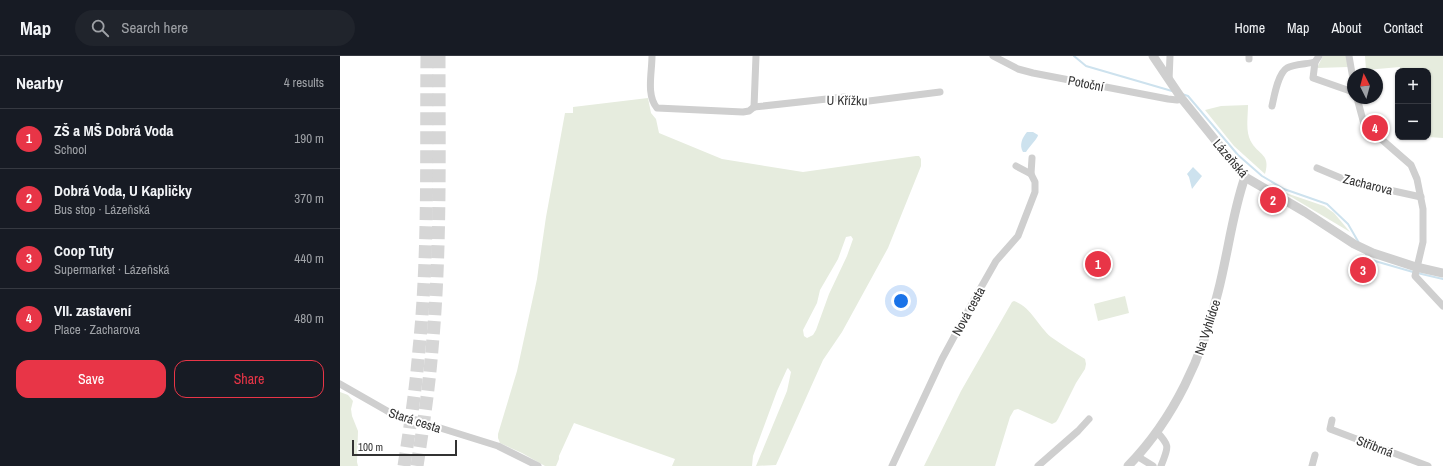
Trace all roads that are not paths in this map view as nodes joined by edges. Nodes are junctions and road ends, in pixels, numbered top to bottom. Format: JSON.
{"nodes":[{"id":1,"x":652,"y":56,"type":"edge"},
{"id":2,"x":756,"y":56,"type":"edge"},
{"id":3,"x":993,"y":56,"type":"edge"},
{"id":4,"x":1153,"y":56,"type":"edge"},
{"id":5,"x":1170,"y":56,"type":"edge"},
{"id":6,"x":1349,"y":56,"type":"edge"},
{"id":7,"x":1317,"y":59,"type":"edge"},
{"id":8,"x":1351,"y":68,"type":"edge"},
{"id":9,"x":1169,"y":80,"type":"junction"},
{"id":10,"x":1347,"y":90,"type":"edge"},
{"id":11,"x":940,"y":92,"type":"dead end"},
{"id":12,"x":1182,"y":99,"type":"junction"},
{"id":13,"x":1359,"y":104,"type":"edge"},
{"id":14,"x":1272,"y":106,"type":"dead end"},
{"id":15,"x":754,"y":107,"type":"junction"},
{"id":16,"x":1032,"y":158,"type":"dead end"},
{"id":17,"x":1016,"y":166,"type":"dead end"},
{"id":18,"x":1317,"y":168,"type":"dead end"},
{"id":19,"x":1031,"y":174,"type":"junction"},
{"id":20,"x":1245,"y":176,"type":"junction"},
{"id":21,"x":1421,"y":197,"type":"junction"},
{"id":22,"x":1416,"y":271,"type":"junction"},
{"id":23,"x":1443,"y":273,"type":"edge"},
{"id":24,"x":1443,"y":306,"type":"edge"},
{"id":25,"x":340,"y":384,"type":"edge"},
{"id":26,"x":1088,"y":419,"type":"dead end"},
{"id":27,"x":1332,"y":420,"type":"dead end"},
{"id":28,"x":1157,"y":432,"type":"junction"},
{"id":29,"x":1315,"y":455,"type":"dead end"},
{"id":30,"x":1137,"y":456,"type":"junction"},
{"id":31,"x":538,"y":466,"type":"edge"},
{"id":32,"x":892,"y":466,"type":"edge"},
{"id":33,"x":1038,"y":466,"type":"edge"},
{"id":34,"x":1128,"y":466,"type":"edge"},
{"id":35,"x":1153,"y":466,"type":"edge"},
{"id":36,"x":1161,"y":466,"type":"edge"},
{"id":37,"x":1312,"y":466,"type":"edge"},
{"id":38,"x":1428,"y":466,"type":"edge"}],
"edges":[{"from":1,"to":15,"type":"street","name":"U Křížku"},
{"from":2,"to":15,"type":"street"},
{"from":3,"to":12,"type":"street","name":"Potoční"},
{"from":4,"to":9,"type":"street","name":"Lázeňská"},
{"from":5,"to":9,"type":"street"},
{"from":6,"to":8,"type":"street"},
{"from":7,"to":10,"type":"street"},
{"from":7,"to":14,"type":"street"},
{"from":9,"to":12,"type":"street","name":"Lázeňská"},
{"from":11,"to":15,"type":"street","name":"U Křížku"},
{"from":12,"to":20,"type":"street","name":"Lázeňská"},
{"from":13,"to":21,"type":"street"},
{"from":16,"to":19,"type":"street","name":"Nová cesta"},
{"from":17,"to":19,"type":"street"},
{"from":18,"to":21,"type":"street","name":"Zacharova"},
{"from":19,"to":32,"type":"street","name":"Nová cesta"},
{"from":20,"to":22,"type":"street","name":"Lázeňská"},
{"from":20,"to":28,"type":"street","name":"Na Vyhlídce"},
{"from":21,"to":22,"type":"street"},
{"from":22,"to":23,"type":"street"},
{"from":22,"to":24,"type":"street"},
{"from":25,"to":31,"type":"street","name":"Stará cesta"},
{"from":26,"to":33,"type":"street"},
{"from":27,"to":38,"type":"street","name":"Stříbrná"},
{"from":28,"to":30,"type":"street","name":"Na Vyhlídce"},
{"from":28,"to":36,"type":"street"},
{"from":29,"to":37,"type":"street"},
{"from":30,"to":34,"type":"street","name":"Na Vyhlídce"},
{"from":30,"to":35,"type":"street"}]}
